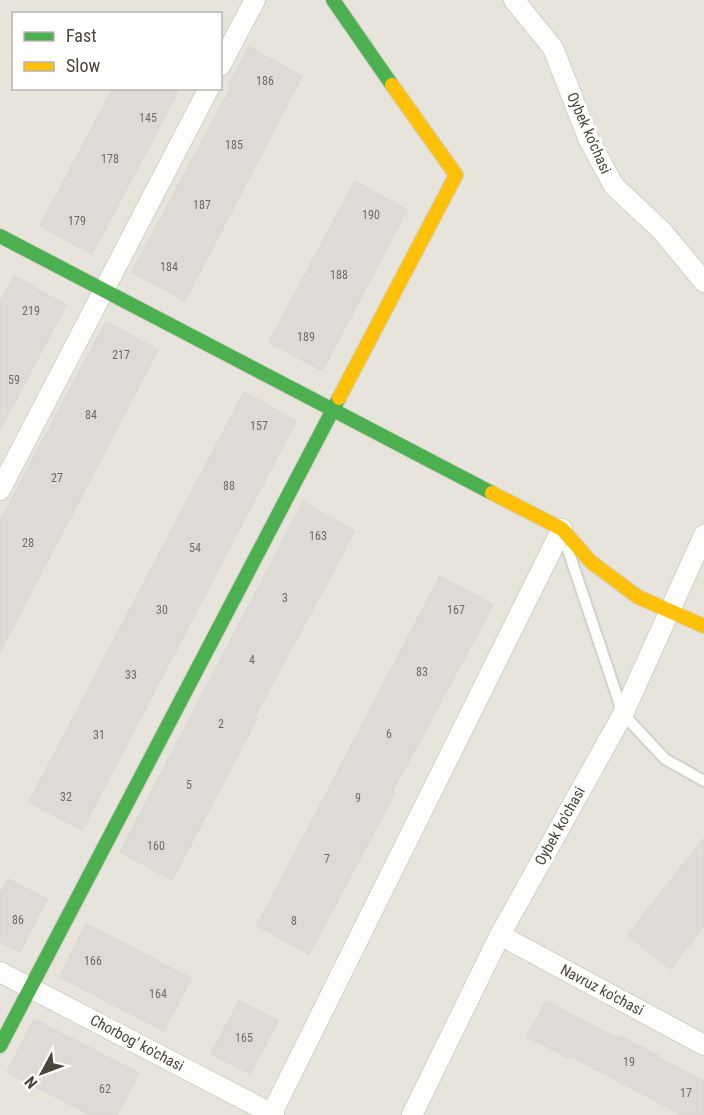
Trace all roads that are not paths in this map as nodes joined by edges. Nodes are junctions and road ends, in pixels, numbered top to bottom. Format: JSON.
{"nodes":[{"id":1,"x":255,"y":0,"type":"edge"},
{"id":2,"x":333,"y":0,"type":"edge"},
{"id":3,"x":514,"y":0,"type":"edge"},
{"id":4,"x":222,"y":62,"type":"edge"},
{"id":5,"x":208,"y":90,"type":"edge"},
{"id":6,"x":0,"y":236,"type":"edge"},
{"id":7,"x":704,"y":282,"type":"edge"},
{"id":8,"x":104,"y":291,"type":"junction"},
{"id":9,"x":331,"y":409,"type":"junction"},
{"id":10,"x":0,"y":490,"type":"edge"},
{"id":11,"x":561,"y":529,"type":"junction"},
{"id":12,"x":704,"y":536,"type":"edge"},
{"id":13,"x":670,"y":612,"type":"junction"},
{"id":14,"x":704,"y":626,"type":"edge"},
{"id":15,"x":623,"y":714,"type":"junction"},
{"id":16,"x":704,"y":781,"type":"edge"},
{"id":17,"x":500,"y":935,"type":"junction"},
{"id":18,"x":0,"y":972,"type":"edge"},
{"id":19,"x":30,"y":987,"type":"junction"},
{"id":20,"x":704,"y":1045,"type":"edge"},
{"id":21,"x":0,"y":1046,"type":"edge"},
{"id":22,"x":272,"y":1115,"type":"edge"},
{"id":23,"x":412,"y":1115,"type":"edge"}],
"edges":[{"from":1,"to":4,"type":"street"},
{"from":2,"to":9,"type":"street"},
{"from":3,"to":7,"type":"street","name":"Oybek ko'chasi"},
{"from":5,"to":8,"type":"street"},
{"from":6,"to":8,"type":"street"},
{"from":8,"to":9,"type":"street"},
{"from":8,"to":10,"type":"street"},
{"from":9,"to":11,"type":"street"},
{"from":9,"to":19,"type":"street"},
{"from":11,"to":13,"type":"street"},
{"from":11,"to":15,"type":"lane"},
{"from":11,"to":22,"type":"street"},
{"from":12,"to":13,"type":"street","name":"Oybek ko'chasi"},
{"from":13,"to":14,"type":"street"},
{"from":13,"to":15,"type":"street","name":"Oybek ko'chasi"},
{"from":15,"to":16,"type":"lane"},
{"from":15,"to":17,"type":"street","name":"Oybek ko'chasi"},
{"from":17,"to":20,"type":"street","name":"Navruz ko'chasi"},
{"from":17,"to":23,"type":"street","name":"Oybek ko'chasi"},
{"from":18,"to":19,"type":"street","name":"Chorbog' ko'chasi"},
{"from":19,"to":21,"type":"street"},
{"from":19,"to":22,"type":"street","name":"Chorbog' ko'chasi"}]}
